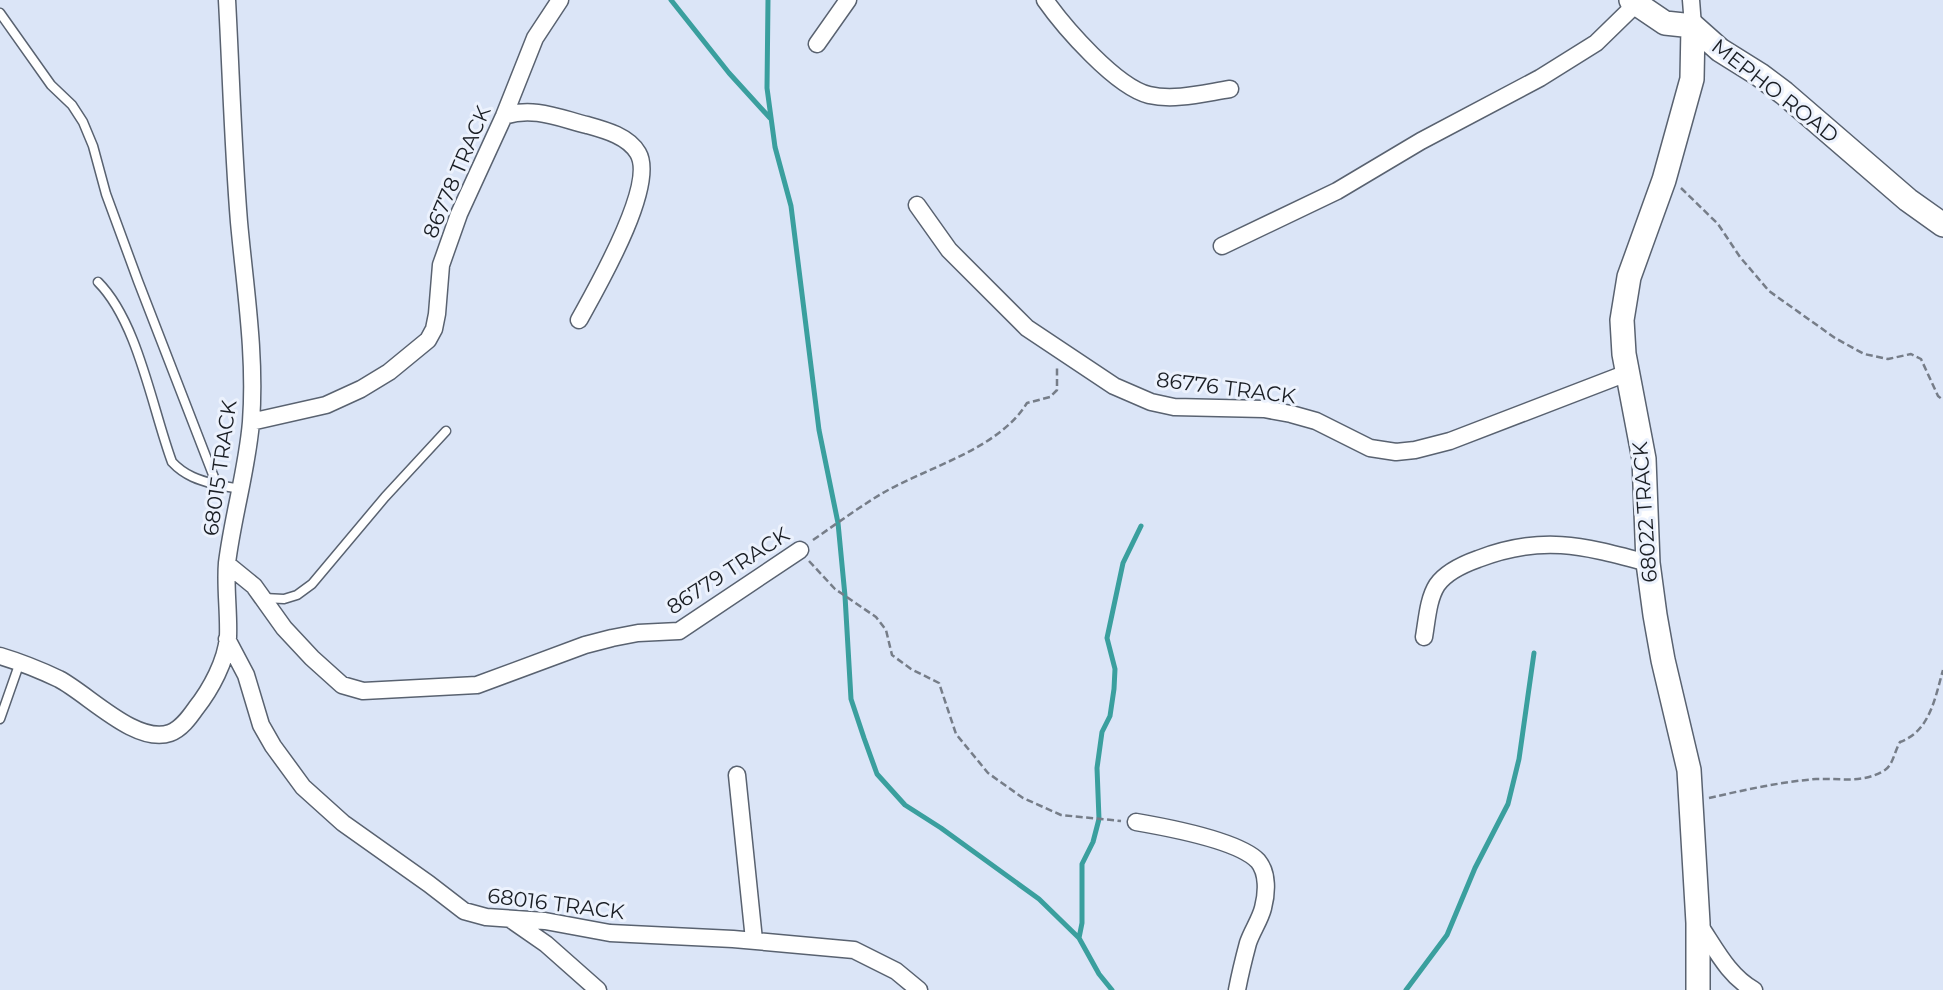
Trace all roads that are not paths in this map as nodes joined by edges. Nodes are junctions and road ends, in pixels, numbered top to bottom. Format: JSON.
{"nodes":[{"id":1,"x":227,"y":0,"type":"edge"},
{"id":2,"x":559,"y":0,"type":"edge"},
{"id":3,"x":848,"y":0,"type":"edge"},
{"id":4,"x":1045,"y":0,"type":"edge"},
{"id":5,"x":1691,"y":0,"type":"edge"},
{"id":6,"x":1634,"y":2,"type":"edge"},
{"id":7,"x":0,"y":13,"type":"edge"},
{"id":8,"x":1693,"y":26,"type":"junction"},
{"id":9,"x":817,"y":44,"type":"dead end"},
{"id":10,"x":1230,"y":89,"type":"dead end"},
{"id":11,"x":504,"y":116,"type":"junction"},
{"id":12,"x":917,"y":205,"type":"dead end"},
{"id":13,"x":1943,"y":225,"type":"edge"},
{"id":14,"x":1222,"y":246,"type":"dead end"},
{"id":15,"x":98,"y":282,"type":"dead end"},
{"id":16,"x":579,"y":320,"type":"dead end"},
{"id":17,"x":1627,"y":373,"type":"junction"},
{"id":18,"x":251,"y":422,"type":"junction"},
{"id":19,"x":446,"y":431,"type":"dead end"},
{"id":20,"x":217,"y":485,"type":"junction"},
{"id":21,"x":241,"y":489,"type":"junction"},
{"id":22,"x":800,"y":550,"type":"road end"},
{"id":23,"x":1648,"y":563,"type":"junction"},
{"id":24,"x":227,"y":564,"type":"junction"},
{"id":25,"x":264,"y":598,"type":"junction"},
{"id":26,"x":1424,"y":637,"type":"dead end"},
{"id":27,"x":228,"y":639,"type":"junction"},
{"id":28,"x":0,"y":656,"type":"edge"},
{"id":29,"x":20,"y":662,"type":"junction"},
{"id":30,"x":0,"y":719,"type":"edge"},
{"id":31,"x":737,"y":775,"type":"dead end"},
{"id":32,"x":1136,"y":822,"type":"road end"},
{"id":33,"x":508,"y":917,"type":"junction"},
{"id":34,"x":1698,"y":923,"type":"junction"},
{"id":35,"x":754,"y":940,"type":"junction"},
{"id":36,"x":598,"y":990,"type":"edge"},
{"id":37,"x":919,"y":990,"type":"edge"},
{"id":38,"x":1237,"y":990,"type":"edge"},
{"id":39,"x":1698,"y":990,"type":"edge"},
{"id":40,"x":1754,"y":990,"type":"edge"}],
"edges":[{"from":1,"to":18,"type":"street","name":"68015 TRACK"},
{"from":2,"to":11,"type":"street","name":"86778 TRACK"},
{"from":3,"to":9,"type":"street"},
{"from":4,"to":10,"type":"street"},
{"from":5,"to":8,"type":"street","name":"68022 TRACK"},
{"from":6,"to":8,"type":"street","name":"MEPHO ROAD"},
{"from":6,"to":14,"type":"street"},
{"from":7,"to":20,"type":"lane"},
{"from":8,"to":13,"type":"street","name":"MEPHO ROAD"},
{"from":8,"to":17,"type":"street","name":"68022 TRACK"},
{"from":11,"to":16,"type":"street"},
{"from":11,"to":18,"type":"street","name":"86778 TRACK"},
{"from":12,"to":17,"type":"street","name":"86776 TRACK"},
{"from":15,"to":20,"type":"lane"},
{"from":17,"to":23,"type":"street","name":"68022 TRACK"},
{"from":18,"to":21,"type":"street","name":"68015 TRACK"},
{"from":19,"to":25,"type":"lane"},
{"from":20,"to":21,"type":"lane"},
{"from":21,"to":24,"type":"street","name":"68015 TRACK"},
{"from":22,"to":25,"type":"street","name":"86779 TRACK"},
{"from":23,"to":26,"type":"street"},
{"from":23,"to":34,"type":"street","name":"68022 TRACK"},
{"from":24,"to":25,"type":"street","name":"86779 TRACK"},
{"from":24,"to":27,"type":"street","name":"68015 TRACK"},
{"from":27,"to":29,"type":"street","name":"68015 TRACK"},
{"from":27,"to":33,"type":"street","name":"68016 TRACK"},
{"from":28,"to":29,"type":"street","name":"68015 TRACK"},
{"from":29,"to":30,"type":"lane"},
{"from":31,"to":35,"type":"street"},
{"from":32,"to":38,"type":"street"},
{"from":33,"to":35,"type":"street","name":"68016 TRACK"},
{"from":33,"to":36,"type":"street"},
{"from":34,"to":39,"type":"street","name":"68022 TRACK"},
{"from":34,"to":40,"type":"street"},
{"from":35,"to":37,"type":"street","name":"68016 TRACK"}]}
